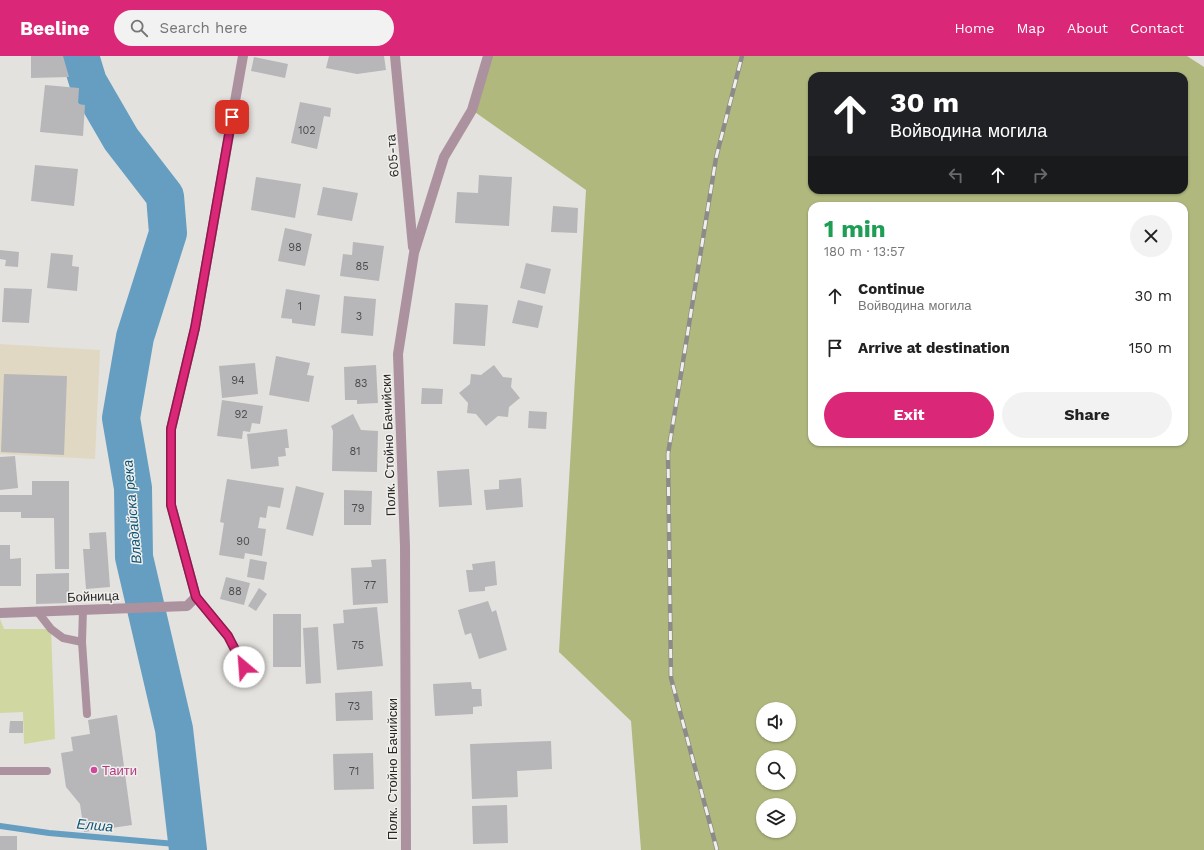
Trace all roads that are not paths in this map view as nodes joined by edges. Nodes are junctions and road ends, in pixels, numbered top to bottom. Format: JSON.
{"nodes":[{"id":1,"x":243,"y":56,"type":"edge"},
{"id":2,"x":395,"y":56,"type":"edge"},
{"id":3,"x":488,"y":56,"type":"edge"},
{"id":4,"x":414,"y":253,"type":"junction"},
{"id":5,"x":196,"y":597,"type":"junction"},
{"id":6,"x":83,"y":609,"type":"junction"},
{"id":7,"x":37,"y":611,"type":"junction"},
{"id":8,"x":0,"y":614,"type":"edge"},
{"id":9,"x":82,"y":642,"type":"junction"},
{"id":10,"x":244,"y":667,"type":"dead end"},
{"id":11,"x":87,"y":714,"type":"dead end"},
{"id":12,"x":0,"y":771,"type":"edge"},
{"id":13,"x":47,"y":771,"type":"dead end"},
{"id":14,"x":406,"y":850,"type":"edge"}],
"edges":[{"from":1,"to":5,"type":"street"},
{"from":2,"to":4,"type":"street","name":"605-та"},
{"from":3,"to":4,"type":"street","name":"Полк. Стойно Бачийски"},
{"from":4,"to":14,"type":"street","name":"Полк. Стойно Бачийски"},
{"from":5,"to":6,"type":"street","name":"Бойница"},
{"from":5,"to":10,"type":"lane"},
{"from":6,"to":7,"type":"street","name":"Бойница"},
{"from":6,"to":9,"type":"lane"},
{"from":7,"to":8,"type":"street","name":"Бойница"},
{"from":7,"to":9,"type":"lane"},
{"from":9,"to":11,"type":"lane"},
{"from":12,"to":13,"type":"lane"}]}
